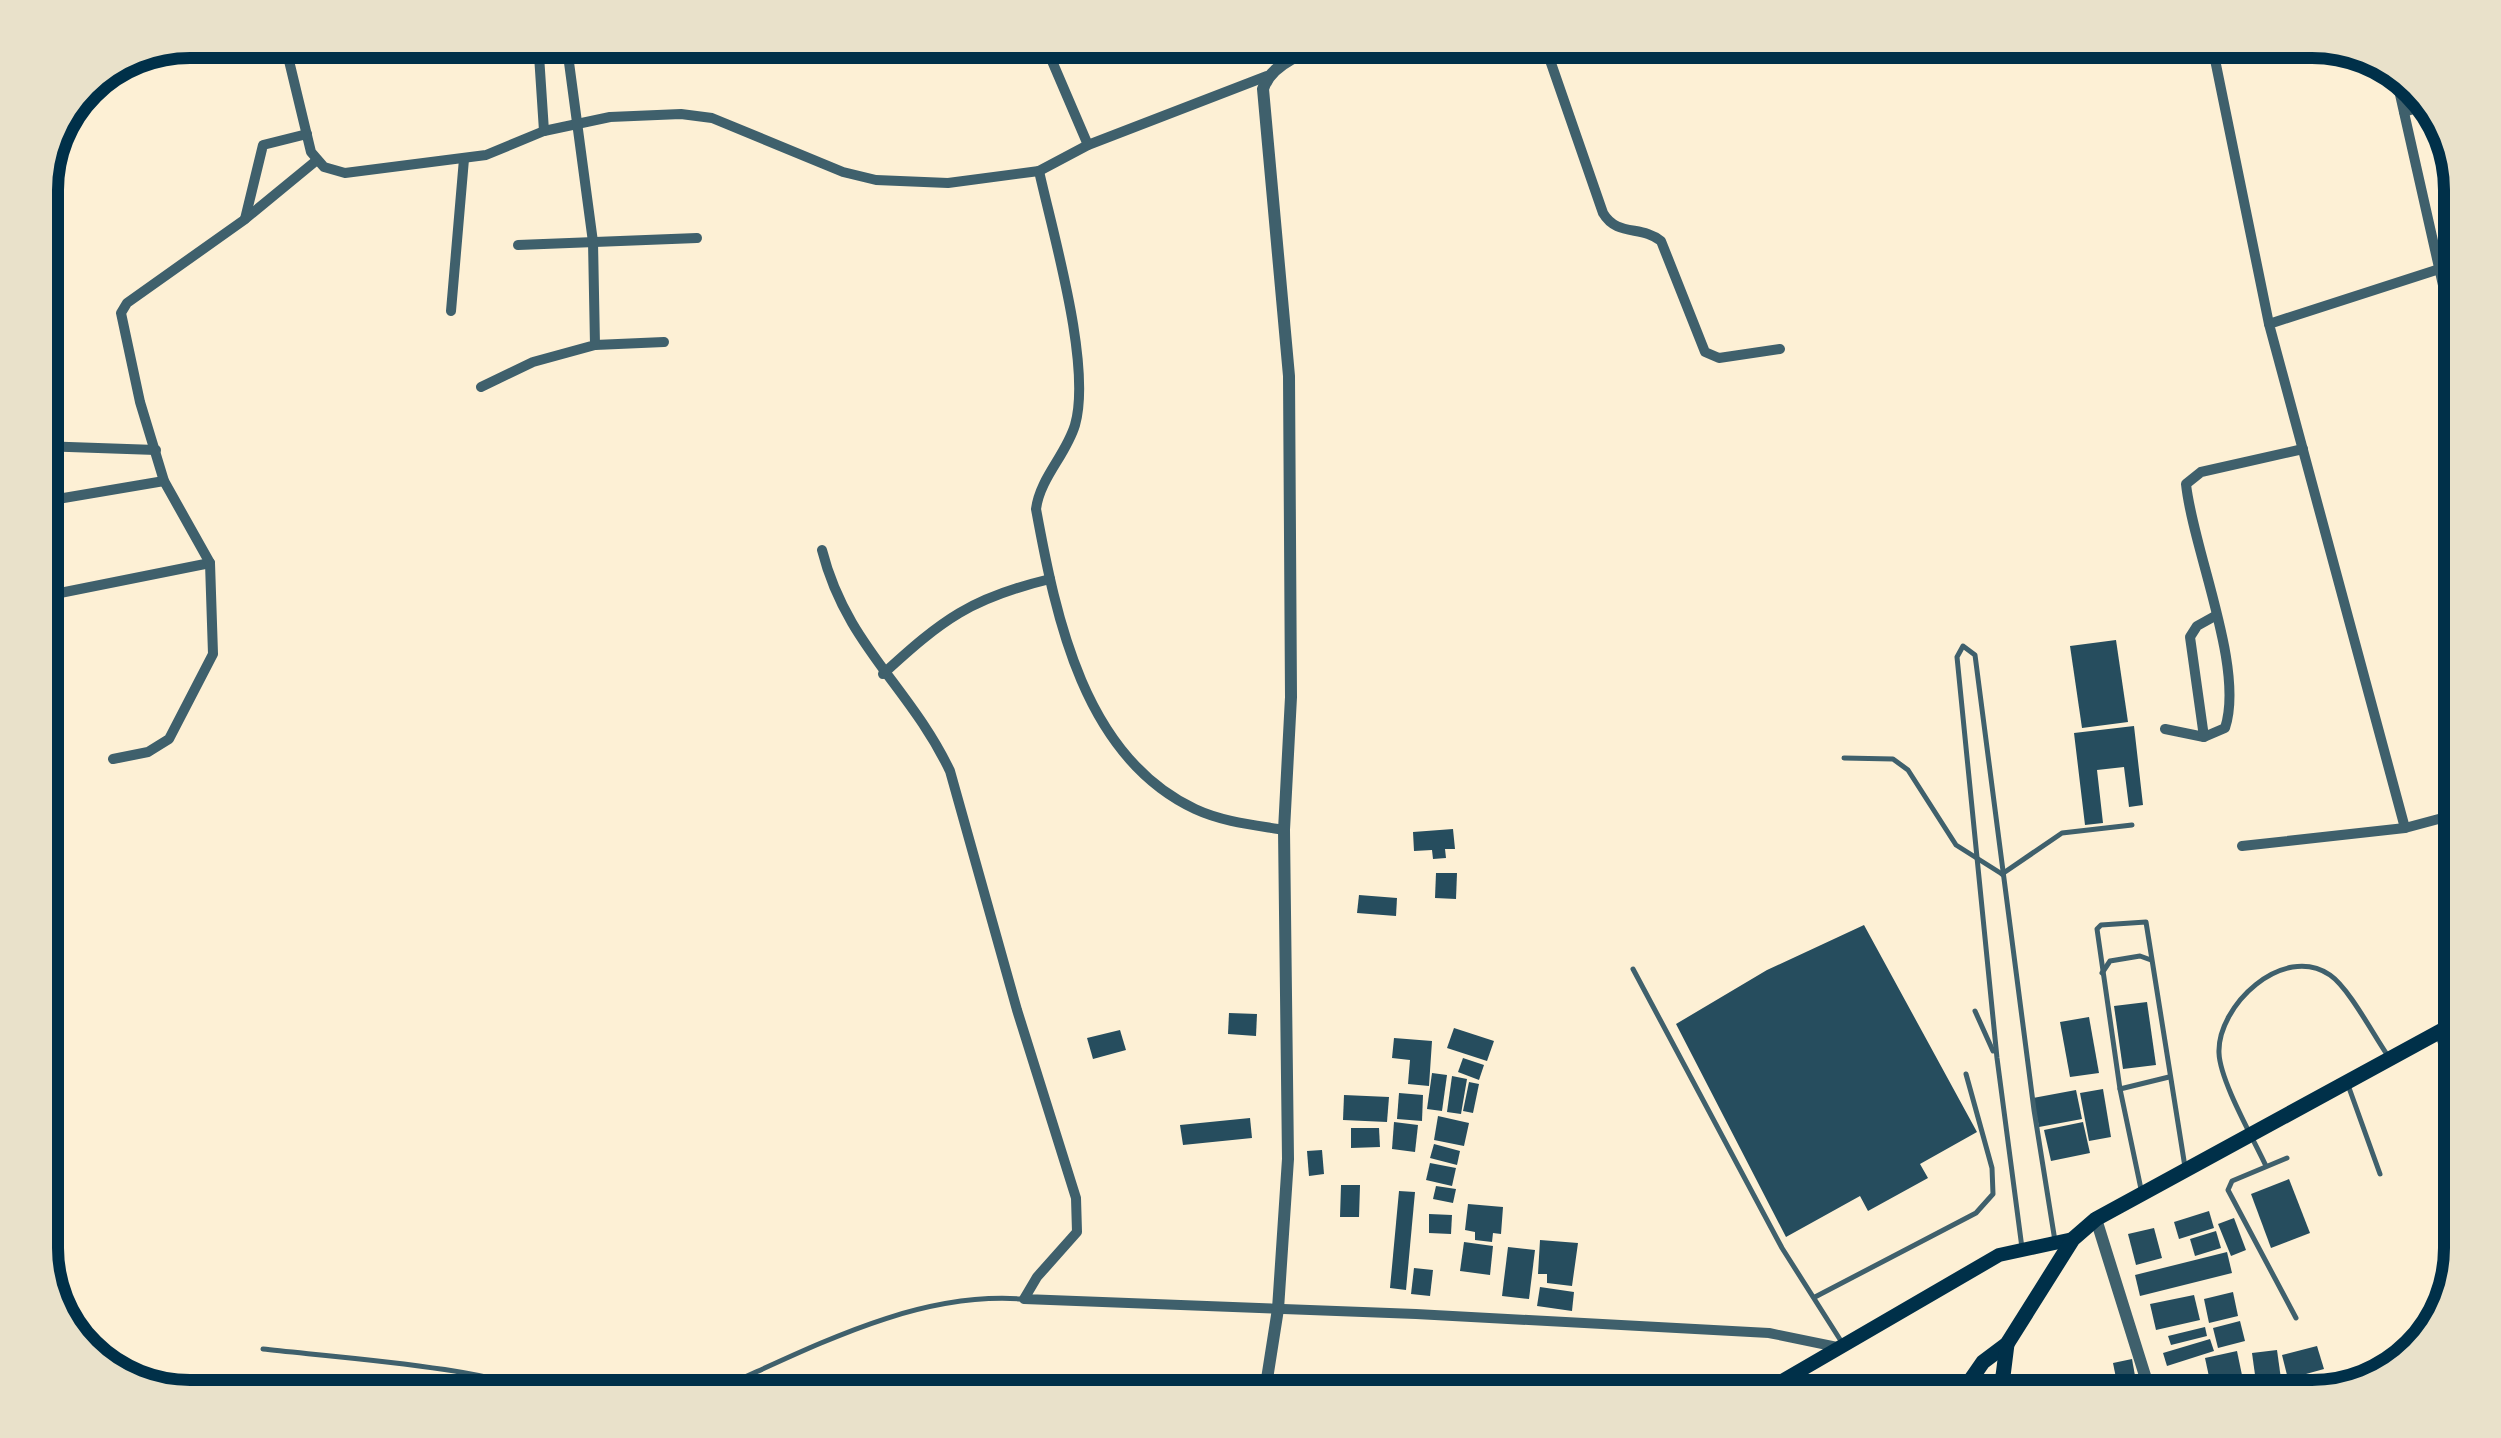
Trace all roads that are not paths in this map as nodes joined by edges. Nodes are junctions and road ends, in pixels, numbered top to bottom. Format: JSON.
{"nodes":[{"id":1,"x":288,"y":58,"type":"edge"},
{"id":2,"x":539,"y":58,"type":"edge"},
{"id":3,"x":568,"y":58,"type":"edge"},
{"id":4,"x":1051,"y":58,"type":"edge"},
{"id":5,"x":1295,"y":58,"type":"edge"},
{"id":6,"x":1549,"y":58,"type":"edge"},
{"id":7,"x":2214,"y":58,"type":"edge"},
{"id":8,"x":1267,"y":76,"type":"junction"},
{"id":9,"x":2399,"y":91,"type":"edge"},
{"id":10,"x":2415,"y":108,"type":"edge"},
{"id":11,"x":2404,"y":112,"type":"junction"},
{"id":12,"x":575,"y":126,"type":"junction"},
{"id":13,"x":544,"y":131,"type":"junction"},
{"id":14,"x":307,"y":134,"type":"junction"},
{"id":15,"x":1088,"y":145,"type":"junction"},
{"id":16,"x":464,"y":158,"type":"junction"},
{"id":17,"x":317,"y":160,"type":"junction"},
{"id":18,"x":1040,"y":171,"type":"junction"},
{"id":19,"x":244,"y":220,"type":"junction"},
{"id":20,"x":697,"y":238,"type":"dead end"},
{"id":21,"x":593,"y":242,"type":"junction"},
{"id":22,"x":518,"y":244,"type":"dead end"},
{"id":23,"x":2443,"y":267,"type":"edge"},
{"id":24,"x":2437,"y":269,"type":"junction"},
{"id":25,"x":2443,"y":293,"type":"edge"},
{"id":26,"x":451,"y":311,"type":"dead end"},
{"id":27,"x":2269,"y":324,"type":"junction"},
{"id":28,"x":664,"y":342,"type":"dead end"},
{"id":29,"x":596,"y":345,"type":"junction"},
{"id":30,"x":1780,"y":349,"type":"dead end"},
{"id":31,"x":480,"y":386,"type":"dead end"},
{"id":32,"x":58,"y":447,"type":"edge"},
{"id":33,"x":2303,"y":448,"type":"junction"},
{"id":34,"x":156,"y":450,"type":"junction"},
{"id":35,"x":164,"y":481,"type":"junction"},
{"id":36,"x":58,"y":499,"type":"edge"},
{"id":37,"x":822,"y":550,"type":"dead end"},
{"id":38,"x":210,"y":564,"type":"junction"},
{"id":39,"x":1050,"y":579,"type":"junction"},
{"id":40,"x":58,"y":594,"type":"edge"},
{"id":41,"x":2215,"y":616,"type":"junction"},
{"id":42,"x":883,"y":674,"type":"junction"},
{"id":43,"x":2165,"y":729,"type":"dead end"},
{"id":44,"x":2204,"y":737,"type":"junction"},
{"id":45,"x":1844,"y":758,"type":"dead end"},
{"id":46,"x":113,"y":759,"type":"dead end"},
{"id":47,"x":2444,"y":818,"type":"edge"},
{"id":48,"x":2132,"y":825,"type":"dead end"},
{"id":49,"x":2405,"y":828,"type":"junction"},
{"id":50,"x":1284,"y":830,"type":"junction"},
{"id":51,"x":2242,"y":846,"type":"dead end"},
{"id":52,"x":1978,"y":863,"type":"junction"},
{"id":53,"x":2002,"y":874,"type":"junction"},
{"id":54,"x":2151,"y":960,"type":"junction"},
{"id":55,"x":1633,"y":969,"type":"dead end"},
{"id":56,"x":2102,"y":973,"type":"junction"},
{"id":57,"x":1975,"y":1012,"type":"dead end"},
{"id":58,"x":2444,"y":1029,"type":"edge"},
{"id":59,"x":2437,"y":1033,"type":"junction"},
{"id":60,"x":2444,"y":1053,"type":"edge"},
{"id":61,"x":1997,"y":1058,"type":"junction"},
{"id":62,"x":2390,"y":1059,"type":"junction"},
{"id":63,"x":1966,"y":1074,"type":"dead end"},
{"id":64,"x":2169,"y":1078,"type":"junction"},
{"id":65,"x":2347,"y":1082,"type":"junction"},
{"id":66,"x":2120,"y":1089,"type":"junction"},
{"id":67,"x":2252,"y":1134,"type":"junction"},
{"id":68,"x":2286,"y":1158,"type":"dead end"},
{"id":69,"x":2266,"y":1166,"type":"junction"},
{"id":70,"x":2185,"y":1170,"type":"junction"},
{"id":71,"x":2380,"y":1174,"type":"dead end"},
{"id":72,"x":2142,"y":1194,"type":"junction"},
{"id":73,"x":2096,"y":1220,"type":"junction"},
{"id":74,"x":2073,"y":1239,"type":"junction"},
{"id":75,"x":2055,"y":1242,"type":"junction"},
{"id":76,"x":2022,"y":1248,"type":"junction"},
{"id":77,"x":1815,"y":1297,"type":"junction"},
{"id":78,"x":1024,"y":1299,"type":"junction"},
{"id":79,"x":1278,"y":1309,"type":"junction"},
{"id":80,"x":2296,"y":1318,"type":"dead end"},
{"id":81,"x":2007,"y":1344,"type":"junction"},
{"id":82,"x":1840,"y":1345,"type":"junction"},
{"id":83,"x":263,"y":1349,"type":"dead end"},
{"id":84,"x":500,"y":1380,"type":"edge"},
{"id":85,"x":738,"y":1380,"type":"edge"},
{"id":86,"x":1267,"y":1380,"type":"edge"},
{"id":87,"x":1783,"y":1380,"type":"edge"},
{"id":88,"x":1970,"y":1380,"type":"edge"},
{"id":89,"x":2000,"y":1380,"type":"edge"},
{"id":90,"x":2146,"y":1380,"type":"edge"}],
"edges":[{"from":1,"to":14,"type":"street"},
{"from":2,"to":13,"type":"street"},
{"from":3,"to":12,"type":"street"},
{"from":4,"to":15,"type":"street"},
{"from":5,"to":8,"type":"street"},
{"from":6,"to":30,"type":"street"},
{"from":7,"to":27,"type":"street"},
{"from":8,"to":15,"type":"street"},
{"from":8,"to":50,"type":"street"},
{"from":9,"to":11,"type":"street"},
{"from":10,"to":11,"type":"street"},
{"from":11,"to":24,"type":"street"},
{"from":12,"to":13,"type":"street"},
{"from":12,"to":18,"type":"street"},
{"from":12,"to":21,"type":"street"},
{"from":13,"to":16,"type":"street"},
{"from":14,"to":17,"type":"street"},
{"from":14,"to":19,"type":"street"},
{"from":15,"to":18,"type":"street"},
{"from":16,"to":17,"type":"street"},
{"from":16,"to":26,"type":"street"},
{"from":17,"to":19,"type":"street"},
{"from":18,"to":39,"type":"street"},
{"from":19,"to":34,"type":"street"},
{"from":20,"to":21,"type":"street"},
{"from":21,"to":22,"type":"street"},
{"from":21,"to":29,"type":"street"},
{"from":23,"to":24,"type":"street"},
{"from":24,"to":25,"type":"street"},
{"from":24,"to":27,"type":"street"},
{"from":27,"to":33,"type":"street"},
{"from":28,"to":29,"type":"street"},
{"from":29,"to":31,"type":"street"},
{"from":32,"to":34,"type":"street"},
{"from":33,"to":41,"type":"street"},
{"from":33,"to":49,"type":"street"},
{"from":34,"to":35,"type":"street"},
{"from":35,"to":36,"type":"street"},
{"from":35,"to":38,"type":"street"},
{"from":37,"to":42,"type":"street"},
{"from":38,"to":40,"type":"street"},
{"from":38,"to":46,"type":"street"},
{"from":39,"to":42,"type":"street"},
{"from":39,"to":50,"type":"street"},
{"from":41,"to":44,"type":"street"},
{"from":41,"to":44,"type":"street"},
{"from":42,"to":78,"type":"street"},
{"from":43,"to":44,"type":"street"},
{"from":45,"to":52,"type":"lane"},
{"from":47,"to":49,"type":"street"},
{"from":48,"to":53,"type":"lane"},
{"from":49,"to":51,"type":"street"},
{"from":50,"to":79,"type":"street"},
{"from":52,"to":53,"type":"lane"},
{"from":52,"to":53,"type":"lane"},
{"from":52,"to":61,"type":"lane"},
{"from":53,"to":75,"type":"lane"},
{"from":54,"to":56,"type":"lane"},
{"from":54,"to":56,"type":"lane"},
{"from":54,"to":64,"type":"lane"},
{"from":55,"to":77,"type":"lane"},
{"from":56,"to":66,"type":"lane"},
{"from":57,"to":61,"type":"lane"},
{"from":58,"to":59,"type":"main road"},
{"from":59,"to":60,"type":"lane"},
{"from":59,"to":62,"type":"main road"},
{"from":61,"to":76,"type":"lane"},
{"from":62,"to":65,"type":"main road"},
{"from":62,"to":67,"type":"lane"},
{"from":63,"to":77,"type":"lane"},
{"from":64,"to":66,"type":"lane"},
{"from":64,"to":70,"type":"lane"},
{"from":65,"to":67,"type":"main road"},
{"from":65,"to":71,"type":"lane"},
{"from":66,"to":72,"type":"lane"},
{"from":67,"to":69,"type":"lane"},
{"from":67,"to":70,"type":"main road"},
{"from":68,"to":69,"type":"lane"},
{"from":69,"to":80,"type":"lane"},
{"from":70,"to":72,"type":"main road"},
{"from":72,"to":73,"type":"main road"},
{"from":73,"to":74,"type":"main road"},
{"from":73,"to":90,"type":"street"},
{"from":74,"to":75,"type":"main road"},
{"from":74,"to":81,"type":"main road"},
{"from":75,"to":76,"type":"main road"},
{"from":76,"to":82,"type":"main road"},
{"from":77,"to":82,"type":"lane"},
{"from":78,"to":79,"type":"street"},
{"from":78,"to":85,"type":"lane"},
{"from":79,"to":82,"type":"street"},
{"from":79,"to":86,"type":"street"},
{"from":81,"to":88,"type":"main road"},
{"from":81,"to":89,"type":"main road"},
{"from":82,"to":87,"type":"main road"},
{"from":83,"to":84,"type":"lane"}]}
